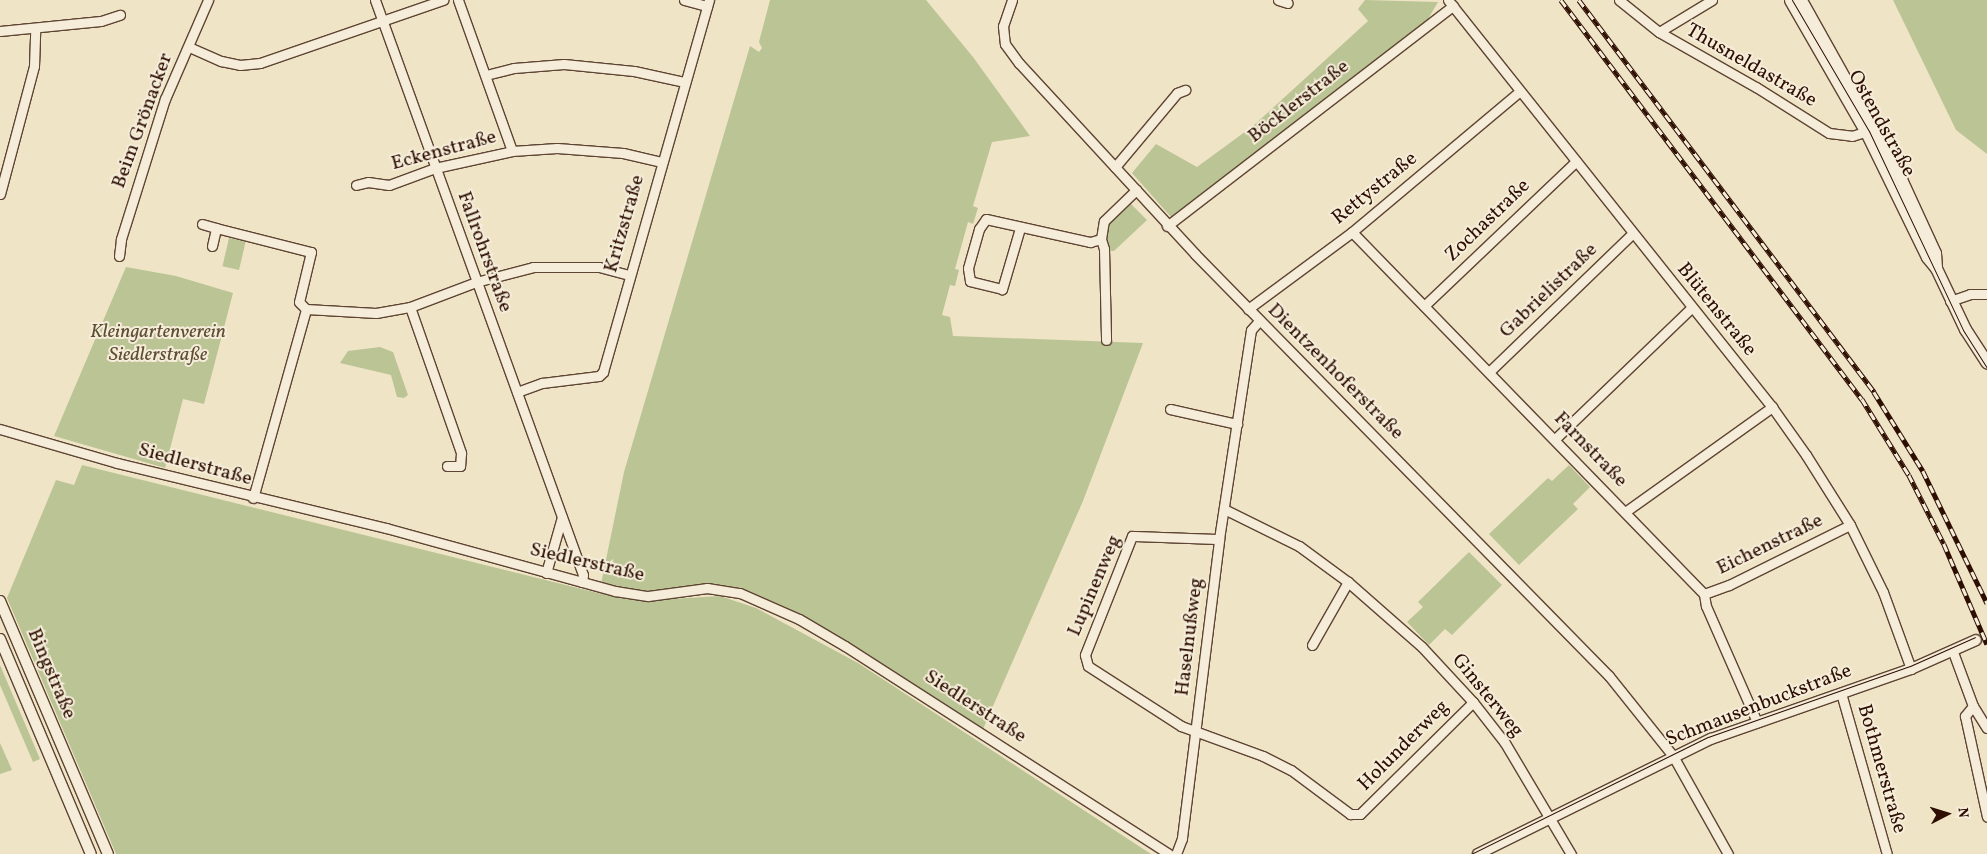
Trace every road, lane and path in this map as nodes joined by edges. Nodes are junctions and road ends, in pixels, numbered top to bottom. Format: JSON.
{"nodes":[{"id":1,"x":208,"y":0,"type":"edge"},
{"id":2,"x":375,"y":0,"type":"edge"},
{"id":3,"x":443,"y":0,"type":"edge"},
{"id":4,"x":458,"y":0,"type":"edge"},
{"id":5,"x":684,"y":0,"type":"edge"},
{"id":6,"x":1012,"y":0,"type":"edge"},
{"id":7,"x":1618,"y":0,"type":"edge"},
{"id":8,"x":1712,"y":0,"type":"edge"},
{"id":9,"x":1790,"y":0,"type":"edge"},
{"id":10,"x":1801,"y":0,"type":"edge"},
{"id":11,"x":708,"y":3,"type":"edge"},
{"id":12,"x":1450,"y":3,"type":"edge"},
{"id":13,"x":120,"y":15,"type":"dead end"},
{"id":14,"x":382,"y":19,"type":"junction"},
{"id":15,"x":35,"y":28,"type":"junction"},
{"id":16,"x":0,"y":31,"type":"edge"},
{"id":17,"x":1659,"y":32,"type":"junction"},
{"id":18,"x":189,"y":47,"type":"junction"},
{"id":19,"x":486,"y":75,"type":"junction"},
{"id":20,"x":684,"y":82,"type":"junction"},
{"id":21,"x":1184,"y":90,"type":"dead end"},
{"id":22,"x":1520,"y":91,"type":"junction"},
{"id":23,"x":1870,"y":130,"type":"junction"},
{"id":24,"x":512,"y":151,"type":"junction"},
{"id":25,"x":1576,"y":161,"type":"junction"},
{"id":26,"x":662,"y":162,"type":"junction"},
{"id":27,"x":435,"y":168,"type":"junction"},
{"id":28,"x":1115,"y":168,"type":"junction"},
{"id":29,"x":356,"y":185,"type":"dead end"},
{"id":30,"x":1136,"y":190,"type":"junction"},
{"id":31,"x":0,"y":194,"type":"edge"},
{"id":32,"x":202,"y":224,"type":"dead end"},
{"id":33,"x":1167,"y":226,"type":"junction"},
{"id":34,"x":216,"y":228,"type":"junction"},
{"id":35,"x":1020,"y":228,"type":"junction"},
{"id":36,"x":1352,"y":232,"type":"junction"},
{"id":37,"x":1632,"y":234,"type":"junction"},
{"id":38,"x":1101,"y":239,"type":"junction"},
{"id":39,"x":212,"y":246,"type":"dead end"},
{"id":40,"x":119,"y":256,"type":"dead end"},
{"id":41,"x":628,"y":275,"type":"junction"},
{"id":42,"x":476,"y":282,"type":"junction"},
{"id":43,"x":1987,"y":294,"type":"edge"},
{"id":44,"x":1950,"y":301,"type":"junction"},
{"id":45,"x":1424,"y":306,"type":"junction"},
{"id":46,"x":410,"y":307,"type":"junction"},
{"id":47,"x":1692,"y":308,"type":"junction"},
{"id":48,"x":306,"y":309,"type":"junction"},
{"id":49,"x":1248,"y":309,"type":"junction"},
{"id":50,"x":1260,"y":320,"type":"junction"},
{"id":51,"x":1106,"y":340,"type":"dead end"},
{"id":52,"x":1987,"y":363,"type":"edge"},
{"id":53,"x":1489,"y":372,"type":"junction"},
{"id":54,"x":517,"y":392,"type":"junction"},
{"id":55,"x":1772,"y":407,"type":"junction"},
{"id":56,"x":1170,"y":409,"type":"dead end"},
{"id":57,"x":1237,"y":424,"type":"junction"},
{"id":58,"x":0,"y":429,"type":"edge"},
{"id":59,"x":1555,"y":439,"type":"junction"},
{"id":60,"x":447,"y":466,"type":"dead end"},
{"id":61,"x":253,"y":498,"type":"junction"},
{"id":62,"x":1224,"y":509,"type":"junction"},
{"id":63,"x":1626,"y":512,"type":"junction"},
{"id":64,"x":562,"y":516,"type":"junction"},
{"id":65,"x":1850,"y":525,"type":"junction"},
{"id":66,"x":1219,"y":538,"type":"junction"},
{"id":67,"x":546,"y":573,"type":"junction"},
{"id":68,"x":582,"y":582,"type":"junction"},
{"id":69,"x":1348,"y":582,"type":"junction"},
{"id":70,"x":1704,"y":594,"type":"junction"},
{"id":71,"x":0,"y":600,"type":"edge"},
{"id":72,"x":0,"y":639,"type":"edge"},
{"id":73,"x":1976,"y":640,"type":"tunnel mouth"},
{"id":74,"x":1312,"y":645,"type":"dead end"},
{"id":75,"x":1953,"y":652,"type":"junction"},
{"id":76,"x":1911,"y":669,"type":"junction"},
{"id":77,"x":1841,"y":693,"type":"junction"},
{"id":78,"x":1473,"y":702,"type":"junction"},
{"id":79,"x":1974,"y":706,"type":"junction"},
{"id":80,"x":1758,"y":722,"type":"junction"},
{"id":81,"x":1987,"y":728,"type":"edge"},
{"id":82,"x":1196,"y":733,"type":"junction"},
{"id":83,"x":1673,"y":756,"type":"junction"},
{"id":84,"x":69,"y":761,"type":"junction"},
{"id":85,"x":55,"y":767,"type":"junction"},
{"id":86,"x":1548,"y":817,"type":"junction"},
{"id":87,"x":1987,"y":817,"type":"edge"},
{"id":88,"x":91,"y":854,"type":"edge"},
{"id":89,"x":108,"y":854,"type":"edge"},
{"id":90,"x":1169,"y":854,"type":"edge"},
{"id":91,"x":1176,"y":854,"type":"edge"},
{"id":92,"x":1478,"y":854,"type":"edge"},
{"id":93,"x":1571,"y":854,"type":"edge"},
{"id":94,"x":1728,"y":854,"type":"edge"},
{"id":95,"x":1887,"y":854,"type":"edge"}],
"edges":[{"from":1,"to":18,"type":"street","name":"Beim Grönacker"},
{"from":2,"to":14,"type":"street","name":"Fallrohrstraße"},
{"from":3,"to":14,"type":"street"},
{"from":4,"to":19,"type":"street"},
{"from":5,"to":11,"type":"street"},
{"from":6,"to":28,"type":"street","name":"Dientzenhoferstraße"},
{"from":7,"to":17,"type":"street","name":"Thusneldastraße"},
{"from":8,"to":17,"type":"street"},
{"from":9,"to":23,"type":"main road","name":"Ostendstraße"},
{"from":10,"to":23,"type":"main road","name":"Ostendstraße"},
{"from":11,"to":20,"type":"street","name":"Kritzstraße"},
{"from":12,"to":22,"type":"street","name":"Blütenstraße"},
{"from":12,"to":33,"type":"street","name":"Böcklerstraße"},
{"from":13,"to":15,"type":"street"},
{"from":14,"to":18,"type":"street"},
{"from":14,"to":27,"type":"street","name":"Fallrohrstraße"},
{"from":15,"to":16,"type":"street"},
{"from":15,"to":31,"type":"street"},
{"from":17,"to":23,"type":"street","name":"Thusneldastraße"},
{"from":18,"to":40,"type":"street","name":"Beim Grönacker"},
{"from":19,"to":20,"type":"street"},
{"from":19,"to":24,"type":"street"},
{"from":20,"to":26,"type":"street","name":"Kritzstraße"},
{"from":21,"to":28,"type":"street"},
{"from":22,"to":25,"type":"street","name":"Blütenstraße"},
{"from":22,"to":36,"type":"street","name":"Rettystraße"},
{"from":23,"to":44,"type":"main road","name":"Ostendstraße"},
{"from":24,"to":26,"type":"street","name":"Eckenstraße"},
{"from":24,"to":27,"type":"street","name":"Eckenstraße"},
{"from":25,"to":37,"type":"street","name":"Blütenstraße"},
{"from":25,"to":45,"type":"street","name":"Zochastraße"},
{"from":26,"to":41,"type":"street","name":"Kritzstraße"},
{"from":27,"to":29,"type":"street","name":"Eckenstraße"},
{"from":27,"to":42,"type":"street","name":"Fallrohrstraße"},
{"from":28,"to":30,"type":"street","name":"Dientzenhoferstraße"},
{"from":30,"to":33,"type":"street","name":"Dientzenhoferstraße"},
{"from":30,"to":38,"type":"street"},
{"from":32,"to":34,"type":"street"},
{"from":33,"to":49,"type":"street","name":"Dientzenhoferstraße"},
{"from":34,"to":39,"type":"street"},
{"from":34,"to":48,"type":"street"},
{"from":35,"to":35,"type":"street"},
{"from":35,"to":38,"type":"street"},
{"from":36,"to":45,"type":"street","name":"Farnstraße"},
{"from":36,"to":49,"type":"street","name":"Rettystraße"},
{"from":37,"to":47,"type":"street","name":"Blütenstraße"},
{"from":37,"to":53,"type":"street","name":"Gabrielistraße"},
{"from":38,"to":51,"type":"street"},
{"from":41,"to":42,"type":"street"},
{"from":41,"to":54,"type":"street","name":"Kritzstraße"},
{"from":42,"to":46,"type":"street"},
{"from":42,"to":54,"type":"street","name":"Fallrohrstraße"},
{"from":43,"to":44,"type":"street"},
{"from":44,"to":52,"type":"main road","name":"Ostendstraße"},
{"from":45,"to":53,"type":"street","name":"Farnstraße"},
{"from":46,"to":48,"type":"street"},
{"from":46,"to":60,"type":"street"},
{"from":47,"to":55,"type":"street","name":"Blütenstraße"},
{"from":47,"to":59,"type":"street"},
{"from":48,"to":61,"type":"street"},
{"from":49,"to":50,"type":"street","name":"Dientzenhoferstraße"},
{"from":50,"to":57,"type":"street","name":"Haselnußweg"},
{"from":50,"to":83,"type":"street","name":"Dientzenhoferstraße"},
{"from":53,"to":59,"type":"street","name":"Farnstraße"},
{"from":54,"to":64,"type":"street","name":"Fallrohrstraße"},
{"from":55,"to":63,"type":"street"},
{"from":55,"to":65,"type":"street","name":"Blütenstraße"},
{"from":56,"to":57,"type":"street"},
{"from":57,"to":62,"type":"street","name":"Haselnußweg"},
{"from":58,"to":61,"type":"street","name":"Siedlerstraße"},
{"from":59,"to":63,"type":"street","name":"Farnstraße"},
{"from":61,"to":67,"type":"street","name":"Siedlerstraße"},
{"from":62,"to":66,"type":"street","name":"Haselnußweg"},
{"from":62,"to":69,"type":"street","name":"Ginsterweg"},
{"from":63,"to":70,"type":"street","name":"Farnstraße"},
{"from":64,"to":67,"type":"street"},
{"from":64,"to":68,"type":"street","name":"Fallrohrstraße"},
{"from":65,"to":70,"type":"street","name":"Eichenstraße"},
{"from":65,"to":76,"type":"street","name":"Blütenstraße"},
{"from":66,"to":82,"type":"street","name":"Haselnußweg"},
{"from":66,"to":82,"type":"street","name":"Lupinenweg"},
{"from":67,"to":68,"type":"street","name":"Siedlerstraße"},
{"from":68,"to":90,"type":"street","name":"Siedlerstraße"},
{"from":69,"to":74,"type":"street"},
{"from":69,"to":78,"type":"street","name":"Ginsterweg"},
{"from":70,"to":80,"type":"street","name":"Farnstraße"},
{"from":71,"to":84,"type":"street","name":"Bingstraße"},
{"from":72,"to":85,"type":"street","name":"Bingstraße"},
{"from":73,"to":75,"type":"street","name":"Schmausenbuckstraße"},
{"from":75,"to":76,"type":"street","name":"Schmausenbuckstraße"},
{"from":75,"to":79,"type":"street"},
{"from":76,"to":77,"type":"street","name":"Schmausenbuckstraße"},
{"from":77,"to":80,"type":"street","name":"Schmausenbuckstraße"},
{"from":77,"to":95,"type":"street","name":"Bothmerstraße"},
{"from":78,"to":82,"type":"street","name":"Holunderweg"},
{"from":78,"to":86,"type":"street","name":"Ginsterweg"},
{"from":79,"to":81,"type":"street"},
{"from":79,"to":87,"type":"street"},
{"from":80,"to":83,"type":"street","name":"Schmausenbuckstraße"},
{"from":82,"to":91,"type":"street","name":"Haselnußweg"},
{"from":83,"to":86,"type":"street","name":"Schmausenbuckstraße"},
{"from":83,"to":94,"type":"street","name":"Dientzenhoferstraße"},
{"from":84,"to":85,"type":"street"},
{"from":84,"to":89,"type":"street","name":"Bingstraße"},
{"from":85,"to":88,"type":"street","name":"Bingstraße"},
{"from":86,"to":92,"type":"street","name":"Schmausenbuckstraße"},
{"from":86,"to":93,"type":"street","name":"Ginsterweg"}]}
